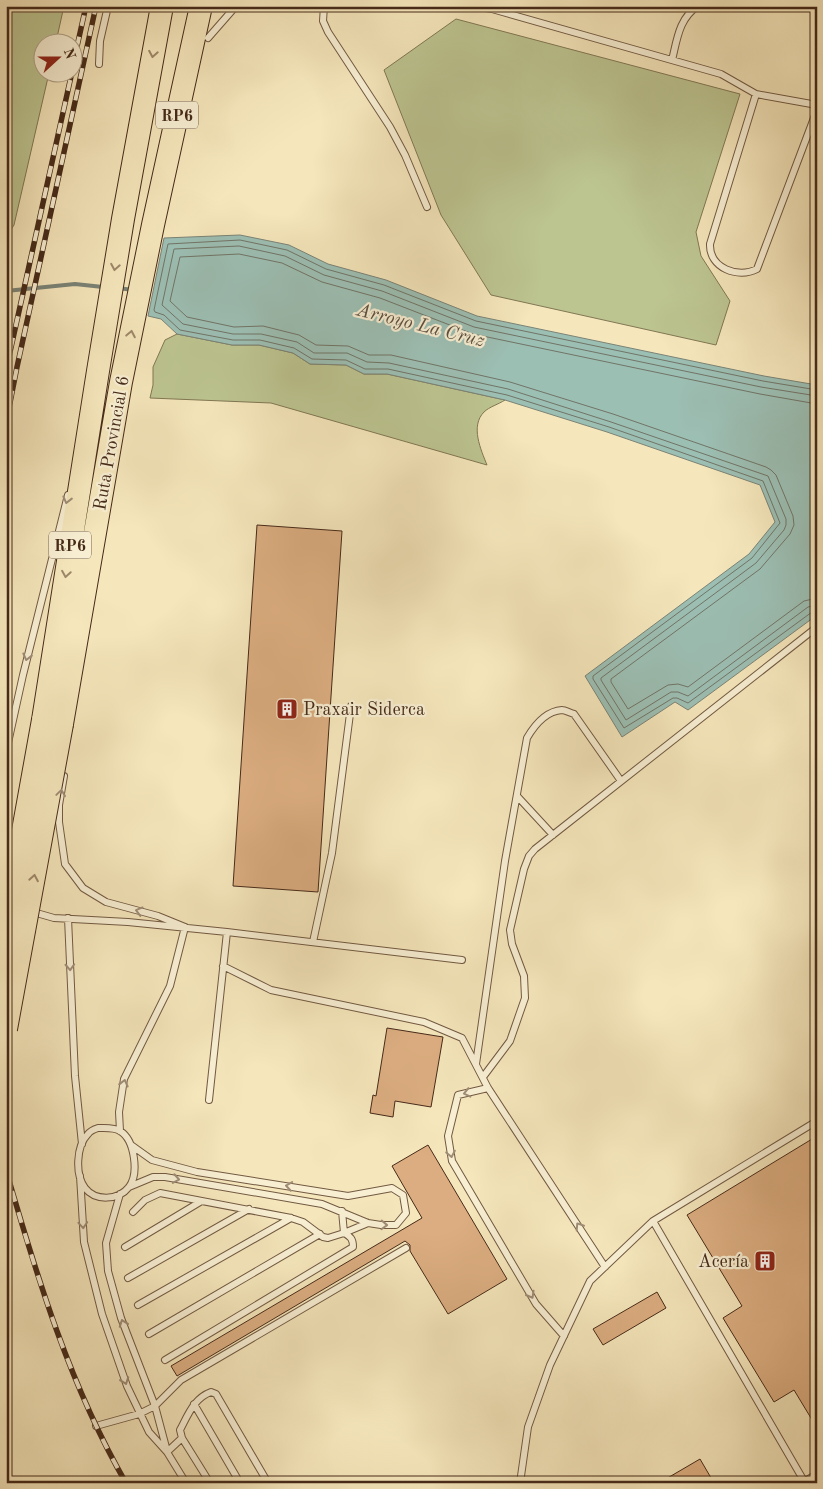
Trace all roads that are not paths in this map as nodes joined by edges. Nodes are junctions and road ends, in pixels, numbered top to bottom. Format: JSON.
{"nodes":[{"id":1,"x":108,"y":6,"type":"edge"},
{"id":2,"x":201,"y":6,"type":"edge"},
{"id":3,"x":217,"y":6,"type":"edge"},
{"id":4,"x":236,"y":6,"type":"edge"},
{"id":5,"x":402,"y":6,"type":"edge"},
{"id":6,"x":473,"y":6,"type":"edge"},
{"id":7,"x":698,"y":6,"type":"edge"},
{"id":8,"x":322,"y":7,"type":"edge"},
{"id":9,"x":161,"y":9,"type":"edge"},
{"id":10,"x":208,"y":38,"type":"junction"},
{"id":11,"x":672,"y":60,"type":"junction"},
{"id":12,"x":99,"y":64,"type":"dead end"},
{"id":13,"x":756,"y":94,"type":"junction"},
{"id":14,"x":817,"y":105,"type":"edge"},
{"id":15,"x":817,"y":110,"type":"edge"},
{"id":16,"x":427,"y":207,"type":"dead end"},
{"id":17,"x":153,"y":225,"type":"junction"},
{"id":18,"x":96,"y":378,"type":"junction"},
{"id":19,"x":76,"y":462,"type":"dead end"},
{"id":20,"x":69,"y":491,"type":"dead end"},
{"id":21,"x":94,"y":539,"type":"junction"},
{"id":22,"x":817,"y":627,"type":"edge"},
{"id":23,"x":80,"y":662,"type":"dead end"},
{"id":24,"x":351,"y":706,"type":"dead end"},
{"id":25,"x":52,"y":722,"type":"junction"},
{"id":26,"x":6,"y":752,"type":"edge"},
{"id":27,"x":65,"y":766,"type":"dead end"},
{"id":28,"x":621,"y":781,"type":"junction"},
{"id":29,"x":517,"y":796,"type":"junction"},
{"id":30,"x":553,"y":835,"type":"junction"},
{"id":31,"x":6,"y":901,"type":"edge"},
{"id":32,"x":68,"y":918,"type":"junction"},
{"id":33,"x":6,"y":925,"type":"edge"},
{"id":34,"x":185,"y":928,"type":"junction"},
{"id":35,"x":227,"y":932,"type":"junction"},
{"id":36,"x":313,"y":942,"type":"junction"},
{"id":37,"x":462,"y":960,"type":"dead end"},
{"id":38,"x":223,"y":966,"type":"junction"},
{"id":39,"x":6,"y":1029,"type":"edge"},
{"id":40,"x":476,"y":1065,"type":"junction"},
{"id":41,"x":483,"y":1078,"type":"junction"},
{"id":42,"x":488,"y":1088,"type":"junction"},
{"id":43,"x":209,"y":1100,"type":"dead end"},
{"id":44,"x":817,"y":1121,"type":"edge"},
{"id":45,"x":120,"y":1131,"type":"junction"},
{"id":46,"x":82,"y":1144,"type":"junction"},
{"id":47,"x":131,"y":1146,"type":"junction"},
{"id":48,"x":80,"y":1176,"type":"junction"},
{"id":49,"x":129,"y":1187,"type":"junction"},
{"id":50,"x":120,"y":1194,"type":"junction"},
{"id":51,"x":200,"y":1202,"type":"junction"},
{"id":52,"x":248,"y":1209,"type":"junction"},
{"id":53,"x":342,"y":1211,"type":"junction"},
{"id":54,"x":133,"y":1212,"type":"dead end"},
{"id":55,"x":291,"y":1218,"type":"junction"},
{"id":56,"x":653,"y":1221,"type":"junction"},
{"id":57,"x":368,"y":1223,"type":"junction"},
{"id":58,"x":344,"y":1233,"type":"junction"},
{"id":59,"x":320,"y":1234,"type":"junction"},
{"id":60,"x":125,"y":1247,"type":"dead end"},
{"id":61,"x":406,"y":1248,"type":"dead end"},
{"id":62,"x":605,"y":1267,"type":"junction"},
{"id":63,"x":128,"y":1278,"type":"dead end"},
{"id":64,"x":138,"y":1305,"type":"dead end"},
{"id":65,"x":149,"y":1334,"type":"dead end"},
{"id":66,"x":564,"y":1336,"type":"junction"},
{"id":67,"x":164,"y":1360,"type":"dead end"},
{"id":68,"x":194,"y":1404,"type":"junction"},
{"id":69,"x":155,"y":1406,"type":"junction"},
{"id":70,"x":139,"y":1414,"type":"junction"},
{"id":71,"x":96,"y":1426,"type":"dead end"},
{"id":72,"x":182,"y":1438,"type":"junction"},
{"id":73,"x":167,"y":1452,"type":"junction"},
{"id":74,"x":817,"y":1474,"type":"edge"},
{"id":75,"x":803,"y":1482,"type":"edge"},
{"id":76,"x":186,"y":1483,"type":"edge"},
{"id":77,"x":210,"y":1483,"type":"edge"},
{"id":78,"x":240,"y":1483,"type":"edge"},
{"id":79,"x":268,"y":1483,"type":"edge"},
{"id":80,"x":520,"y":1483,"type":"edge"}],
"edges":[{"from":1,"to":12,"type":"lane"},
{"from":2,"to":17,"type":"highway","name":"Ruta Provincial 6","number":"RP6"},
{"from":3,"to":10,"type":"highway"},
{"from":4,"to":10,"type":"lane"},
{"from":5,"to":8,"type":"lane"},
{"from":6,"to":11,"type":"lane"},
{"from":7,"to":11,"type":"lane"},
{"from":8,"to":16,"type":"lane"},
{"from":9,"to":18,"type":"highway","name":"Ruta Provincial 6","number":"RP6","one_way":true},
{"from":10,"to":17,"type":"highway"},
{"from":11,"to":13,"type":"lane"},
{"from":13,"to":14,"type":"lane"},
{"from":13,"to":15,"type":"lane"},
{"from":21,"to":17,"type":"highway","name":"Ruta Provincial 6","number":"RP6","one_way":true},
{"from":18,"to":19,"type":"lane"},
{"from":18,"to":25,"type":"highway","name":"Ruta Provincial 6","number":"RP6","one_way":true},
{"from":20,"to":26,"type":"lane","one_way":true},
{"from":21,"to":23,"type":"lane"},
{"from":21,"to":25,"type":"highway","name":"Ruta Provincial 6","number":"RP6"},
{"from":22,"to":28,"type":"lane"},
{"from":24,"to":36,"type":"lane"},
{"from":25,"to":33,"type":"highway","name":"Ruta Provincial 6","number":"RP6","bridge":true},
{"from":39,"to":25,"type":"highway","name":"Ruta Provincial 6","number":"RP6","one_way":true,"bridge":true},
{"from":34,"to":27,"type":"lane","one_way":true},
{"from":28,"to":29,"type":"lane"},
{"from":28,"to":30,"type":"lane"},
{"from":29,"to":30,"type":"lane"},
{"from":29,"to":40,"type":"lane"},
{"from":30,"to":41,"type":"lane"},
{"from":31,"to":32,"type":"lane"},
{"from":32,"to":34,"type":"lane"},
{"from":32,"to":46,"type":"lane","one_way":true},
{"from":34,"to":35,"type":"lane"},
{"from":45,"to":34,"type":"lane","one_way":true},
{"from":35,"to":36,"type":"lane"},
{"from":35,"to":38,"type":"lane"},
{"from":36,"to":37,"type":"lane"},
{"from":38,"to":40,"type":"lane"},
{"from":38,"to":43,"type":"lane"},
{"from":40,"to":41,"type":"lane"},
{"from":41,"to":42,"type":"lane"},
{"from":62,"to":42,"type":"lane","one_way":true},
{"from":42,"to":66,"type":"lane","one_way":true},
{"from":44,"to":56,"type":"lane"},
{"from":45,"to":46,"type":"lane"},
{"from":45,"to":47,"type":"lane"},
{"from":46,"to":48,"type":"lane"},
{"from":47,"to":49,"type":"lane"},
{"from":57,"to":47,"type":"lane","one_way":true},
{"from":48,"to":50,"type":"lane"},
{"from":48,"to":70,"type":"lane","one_way":true},
{"from":49,"to":50,"type":"lane"},
{"from":49,"to":53,"type":"lane","one_way":true},
{"from":69,"to":50,"type":"lane","one_way":true},
{"from":51,"to":52,"type":"lane"},
{"from":51,"to":54,"type":"lane"},
{"from":51,"to":60,"type":"lane"},
{"from":52,"to":55,"type":"lane"},
{"from":52,"to":63,"type":"lane"},
{"from":53,"to":57,"type":"lane"},
{"from":53,"to":58,"type":"lane"},
{"from":55,"to":59,"type":"lane"},
{"from":55,"to":64,"type":"lane"},
{"from":56,"to":62,"type":"lane"},
{"from":56,"to":75,"type":"lane"},
{"from":57,"to":58,"type":"lane"},
{"from":58,"to":59,"type":"lane"},
{"from":58,"to":67,"type":"lane"},
{"from":59,"to":65,"type":"lane"},
{"from":61,"to":69,"type":"lane"},
{"from":62,"to":66,"type":"lane"},
{"from":66,"to":80,"type":"lane"},
{"from":68,"to":72,"type":"lane"},
{"from":68,"to":78,"type":"lane"},
{"from":68,"to":79,"type":"lane"},
{"from":69,"to":70,"type":"lane"},
{"from":69,"to":73,"type":"lane"},
{"from":70,"to":71,"type":"lane"},
{"from":70,"to":73,"type":"lane"},
{"from":72,"to":73,"type":"lane"},
{"from":72,"to":77,"type":"lane"},
{"from":73,"to":76,"type":"lane"},
{"from":74,"to":75,"type":"lane"}]}
